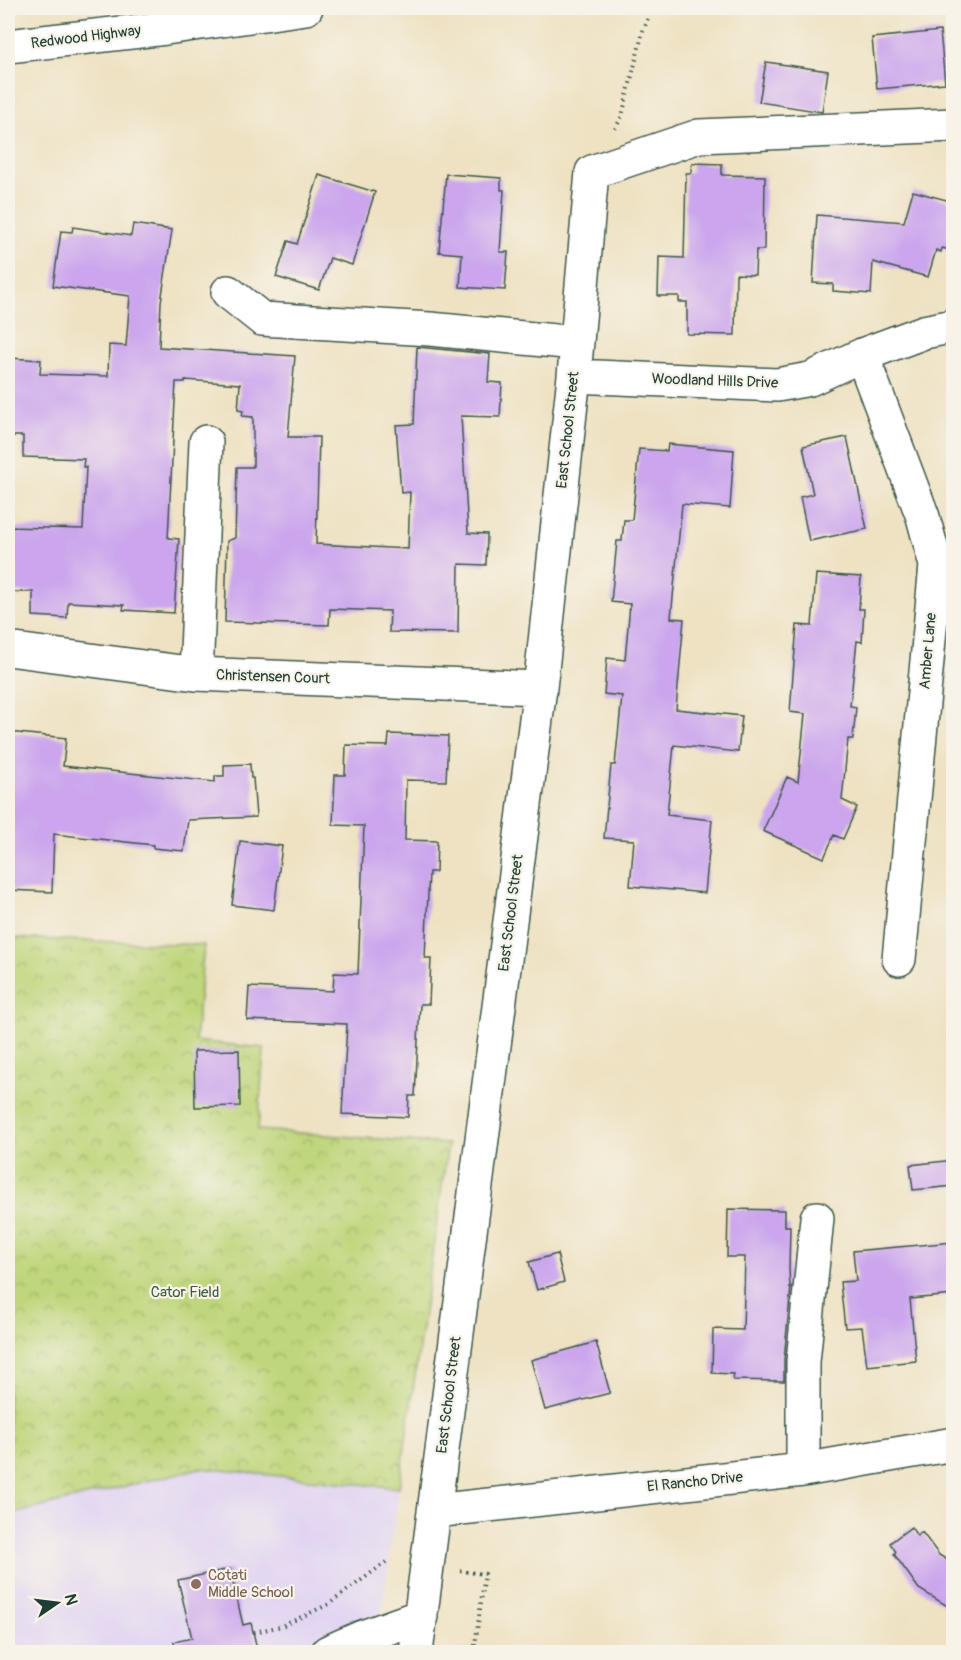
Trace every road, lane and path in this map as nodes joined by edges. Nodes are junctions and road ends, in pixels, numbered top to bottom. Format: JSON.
{"nodes":[{"id":1,"x":306,"y":8,"type":"edge"},
{"id":2,"x":651,"y":8,"type":"edge"},
{"id":3,"x":8,"y":46,"type":"edge"},
{"id":4,"x":954,"y":125,"type":"edge"},
{"id":5,"x":592,"y":172,"type":"junction"},
{"id":6,"x":228,"y":292,"type":"dead end"},
{"id":7,"x":954,"y":326,"type":"edge"},
{"id":8,"x":576,"y":343,"type":"junction"},
{"id":9,"x":862,"y":354,"type":"junction"},
{"id":10,"x":574,"y":376,"type":"junction"},
{"id":11,"x":206,"y":442,"type":"dead end"},
{"id":12,"x":8,"y":649,"type":"edge"},
{"id":13,"x":196,"y":674,"type":"junction"},
{"id":14,"x":540,"y":688,"type":"junction"},
{"id":15,"x":899,"y":959,"type":"dead end"},
{"id":16,"x":818,"y":1218,"type":"dead end"},
{"id":17,"x":954,"y":1444,"type":"edge"},
{"id":18,"x":803,"y":1470,"type":"junction"},
{"id":19,"x":434,"y":1510,"type":"junction"},
{"id":20,"x":386,"y":1562,"type":"dead end"},
{"id":21,"x":458,"y":1571,"type":"dead end"},
{"id":22,"x":421,"y":1616,"type":"junction"},
{"id":23,"x":254,"y":1632,"type":"dead end"},
{"id":24,"x":328,"y":1653,"type":"edge"},
{"id":25,"x":416,"y":1653,"type":"edge"},
{"id":26,"x":474,"y":1653,"type":"edge"}],
"edges":[{"from":1,"to":3,"type":"main road","name":"Redwood Highway"},
{"from":2,"to":5,"type":"path"},
{"from":4,"to":5,"type":"main road"},
{"from":5,"to":8,"type":"main road","name":"East School Street"},
{"from":6,"to":8,"type":"main road"},
{"from":7,"to":9,"type":"main road","name":"Woodland Hills Drive"},
{"from":8,"to":10,"type":"main road","name":"East School Street"},
{"from":9,"to":10,"type":"main road","name":"Woodland Hills Drive"},
{"from":9,"to":15,"type":"main road","name":"Amber Lane"},
{"from":10,"to":14,"type":"main road","name":"East School Street"},
{"from":11,"to":13,"type":"main road"},
{"from":12,"to":13,"type":"main road","name":"Christensen Court"},
{"from":13,"to":14,"type":"main road","name":"Christensen Court"},
{"from":14,"to":19,"type":"main road","name":"East School Street"},
{"from":16,"to":18,"type":"main road"},
{"from":17,"to":18,"type":"main road","name":"El Rancho Drive"},
{"from":18,"to":19,"type":"main road","name":"El Rancho Drive"},
{"from":19,"to":22,"type":"main road","name":"East School Street"},
{"from":20,"to":23,"type":"path"},
{"from":21,"to":26,"type":"path"},
{"from":22,"to":24,"type":"main road"},
{"from":22,"to":25,"type":"main road","name":"East School Street"}]}
